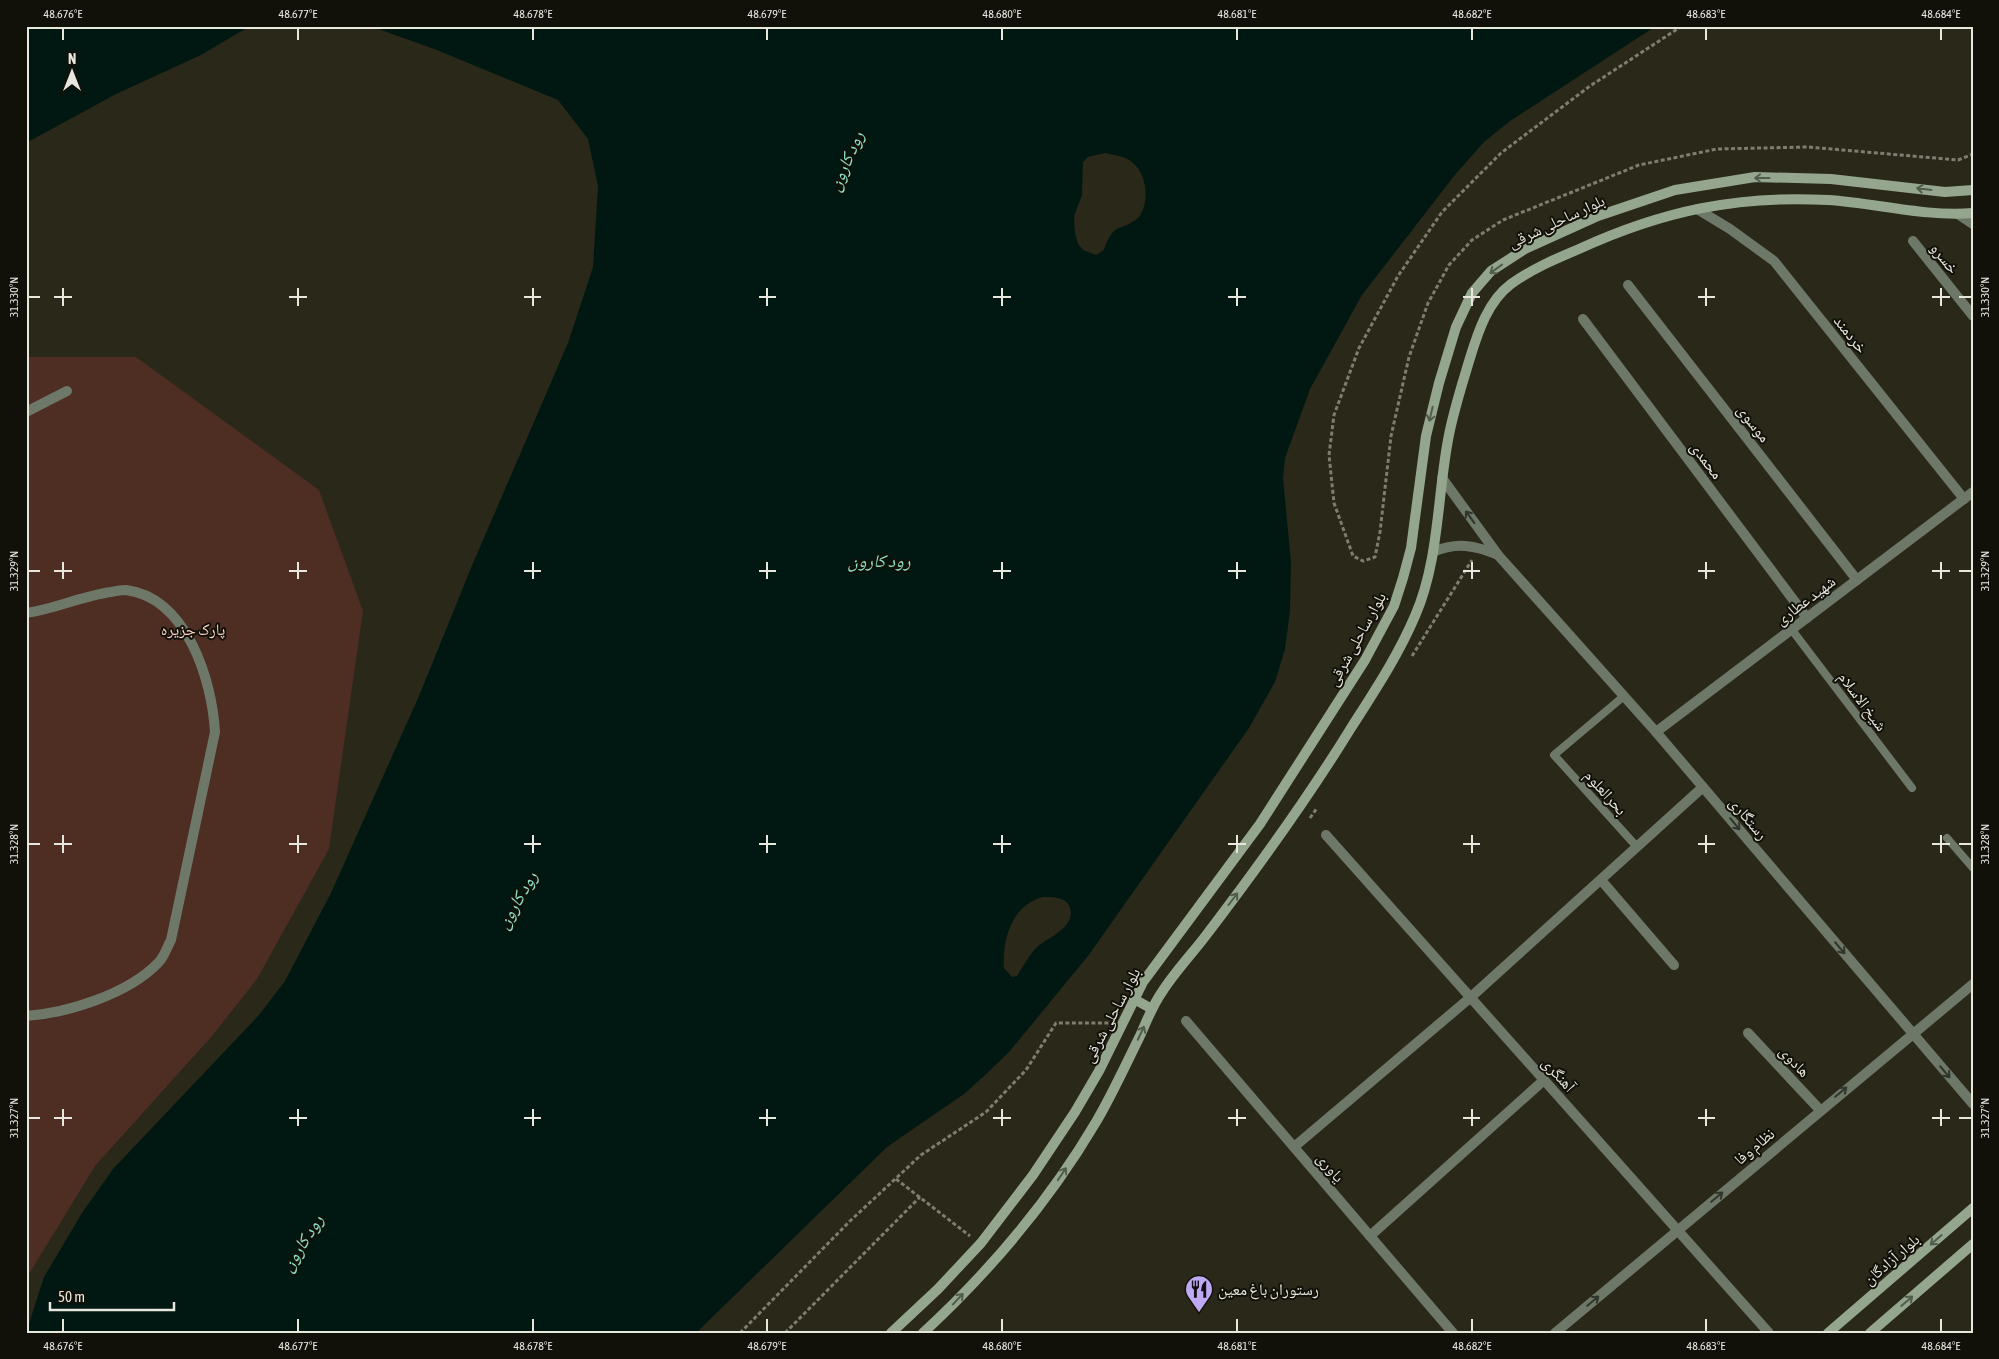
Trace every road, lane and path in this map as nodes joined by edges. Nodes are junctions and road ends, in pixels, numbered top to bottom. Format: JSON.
{"nodes":[{"id":1,"x":1973,"y":190,"type":"edge"},
{"id":2,"x":1697,"y":209,"type":"junction"},
{"id":3,"x":1973,"y":213,"type":"edge"},
{"id":4,"x":1958,"y":214,"type":"junction"},
{"id":5,"x":1973,"y":224,"type":"edge"},
{"id":6,"x":1913,"y":242,"type":"dead end"},
{"id":7,"x":1628,"y":285,"type":"dead end"},
{"id":8,"x":1973,"y":316,"type":"edge"},
{"id":9,"x":1582,"y":319,"type":"dead end"},
{"id":10,"x":67,"y":391,"type":"dead end"},
{"id":11,"x":26,"y":412,"type":"edge"},
{"id":12,"x":1442,"y":478,"type":"junction"},
{"id":13,"x":1973,"y":492,"type":"edge"},
{"id":14,"x":1964,"y":499,"type":"junction"},
{"id":15,"x":1434,"y":552,"type":"junction"},
{"id":16,"x":1498,"y":555,"type":"junction"},
{"id":17,"x":1857,"y":580,"type":"junction"},
{"id":18,"x":26,"y":612,"type":"edge"},
{"id":19,"x":1807,"y":618,"type":"junction"},
{"id":20,"x":1792,"y":630,"type":"junction"},
{"id":21,"x":1624,"y":696,"type":"junction"},
{"id":22,"x":1656,"y":732,"type":"junction"},
{"id":23,"x":1703,"y":787,"type":"junction"},
{"id":24,"x":1912,"y":788,"type":"dead end"},
{"id":25,"x":1299,"y":807,"type":"junction"},
{"id":26,"x":1326,"y":835,"type":"joint"},
{"id":27,"x":1947,"y":838,"type":"dead end"},
{"id":28,"x":1637,"y":848,"type":"junction"},
{"id":29,"x":1973,"y":868,"type":"edge"},
{"id":30,"x":1601,"y":880,"type":"junction"},
{"id":31,"x":1674,"y":965,"type":"dead end"},
{"id":32,"x":1973,"y":984,"type":"edge"},
{"id":33,"x":1470,"y":997,"type":"junction"},
{"id":34,"x":1134,"y":999,"type":"junction"},
{"id":35,"x":1152,"y":1009,"type":"junction"},
{"id":36,"x":26,"y":1016,"type":"edge"},
{"id":37,"x":1186,"y":1021,"type":"dead end"},
{"id":38,"x":1122,"y":1022,"type":"junction"},
{"id":39,"x":1912,"y":1033,"type":"junction"},
{"id":40,"x":1748,"y":1034,"type":"dead end"},
{"id":41,"x":1544,"y":1080,"type":"junction"},
{"id":42,"x":1973,"y":1104,"type":"edge"},
{"id":43,"x":1820,"y":1110,"type":"junction"},
{"id":44,"x":1294,"y":1147,"type":"junction"},
{"id":45,"x":896,"y":1179,"type":"junction"},
{"id":46,"x":920,"y":1197,"type":"junction"},
{"id":47,"x":1973,"y":1208,"type":"edge"},
{"id":48,"x":1677,"y":1230,"type":"junction"},
{"id":49,"x":1370,"y":1236,"type":"junction"},
{"id":50,"x":981,"y":1244,"type":"junction"},
{"id":51,"x":1973,"y":1244,"type":"edge"},
{"id":52,"x":1882,"y":1329,"type":"edge"},
{"id":53,"x":740,"y":1333,"type":"edge"},
{"id":54,"x":785,"y":1333,"type":"edge"},
{"id":55,"x":890,"y":1333,"type":"edge"},
{"id":56,"x":923,"y":1333,"type":"edge"},
{"id":57,"x":1453,"y":1333,"type":"edge"},
{"id":58,"x":1555,"y":1333,"type":"edge"},
{"id":59,"x":1769,"y":1333,"type":"edge"},
{"id":60,"x":1828,"y":1333,"type":"edge"},
{"id":61,"x":1870,"y":1333,"type":"edge"}],
"edges":[{"from":1,"to":34,"type":"main road","name":"بلوار ساحلی شرقی","one_way":true},
{"from":2,"to":4,"type":"main road","name":"بلوار ساحلی شرقی"},
{"from":2,"to":12,"type":"main road","name":"بلوار ساحلی شرقی"},
{"from":2,"to":14,"type":"street","name":"خردمند"},
{"from":3,"to":4,"type":"main road","name":"بلوار ساحلی شرقی"},
{"from":4,"to":5,"type":"street"},
{"from":6,"to":8,"type":"street","name":"خسرو"},
{"from":7,"to":17,"type":"street","name":"موسوی"},
{"from":9,"to":19,"type":"street","name":"محمدی"},
{"from":10,"to":11,"type":"street"},
{"from":12,"to":15,"type":"main road","name":"بلوار ساحلی شرقی"},
{"from":16,"to":12,"type":"street","name":"رستگاری","one_way":true},
{"from":13,"to":14,"type":"street","name":"شهید عطاری"},
{"from":14,"to":17,"type":"street","name":"شهید عطاری"},
{"from":15,"to":16,"type":"street"},
{"from":15,"to":25,"type":"main road","name":"بلوار ساحلی شرقی"},
{"from":16,"to":21,"type":"street","name":"رستگاری"},
{"from":17,"to":19,"type":"street","name":"شهید عطاری"},
{"from":18,"to":36,"type":"street"},
{"from":19,"to":20,"type":"street","name":"شهید عطاری"},
{"from":20,"to":22,"type":"street","name":"شهید عطاری"},
{"from":20,"to":24,"type":"lane","name":"شیخ الاسلام"},
{"from":21,"to":22,"type":"street","name":"رستگاری"},
{"from":21,"to":28,"type":"lane","name":"بحرالعلوم"},
{"from":22,"to":23,"type":"street","name":"رستگاری"},
{"from":23,"to":28,"type":"street"},
{"from":23,"to":39,"type":"street","name":"رستگاری","one_way":true},
{"from":25,"to":26,"type":"path"},
{"from":35,"to":25,"type":"main road","name":"بلوار ساحلی شرقی","one_way":true},
{"from":26,"to":33,"type":"street","name":"آهنگری"},
{"from":27,"to":29,"type":"lane"},
{"from":28,"to":30,"type":"street"},
{"from":30,"to":31,"type":"street"},
{"from":30,"to":33,"type":"street"},
{"from":32,"to":39,"type":"street","name":"نظام وفا"},
{"from":33,"to":41,"type":"street","name":"آهنگری"},
{"from":33,"to":44,"type":"street"},
{"from":34,"to":35,"type":"main road"},
{"from":34,"to":38,"type":"main road","name":"بلوار ساحلی شرقی"},
{"from":56,"to":35,"type":"main road","name":"بلوار ساحلی شرقی","one_way":true},
{"from":37,"to":44,"type":"street","name":"یاوری"},
{"from":38,"to":45,"type":"path"},
{"from":38,"to":50,"type":"main road","name":"بلوار ساحلی شرقی"},
{"from":39,"to":42,"type":"street","name":"رستگاری","one_way":true},
{"from":43,"to":39,"type":"street","name":"نظام وفا","one_way":true},
{"from":40,"to":43,"type":"street","name":"هادوی"},
{"from":41,"to":48,"type":"street","name":"آهنگری"},
{"from":41,"to":49,"type":"street"},
{"from":48,"to":43,"type":"street","name":"نظام وفا","one_way":true},
{"from":44,"to":49,"type":"street","name":"یاوری"},
{"from":45,"to":46,"type":"path"},
{"from":45,"to":53,"type":"path"},
{"from":46,"to":50,"type":"path"},
{"from":46,"to":54,"type":"path"},
{"from":47,"to":60,"type":"main road","name":"بلوار آزادگان","one_way":true},
{"from":58,"to":48,"type":"street","name":"نظام وفا","one_way":true},
{"from":48,"to":59,"type":"street","name":"آهنگری"},
{"from":49,"to":57,"type":"street","name":"یاوری"},
{"from":50,"to":55,"type":"main road","name":"بلوار ساحلی شرقی"},
{"from":52,"to":51,"type":"main road","one_way":true},
{"from":52,"to":61,"type":"main road"}]}
